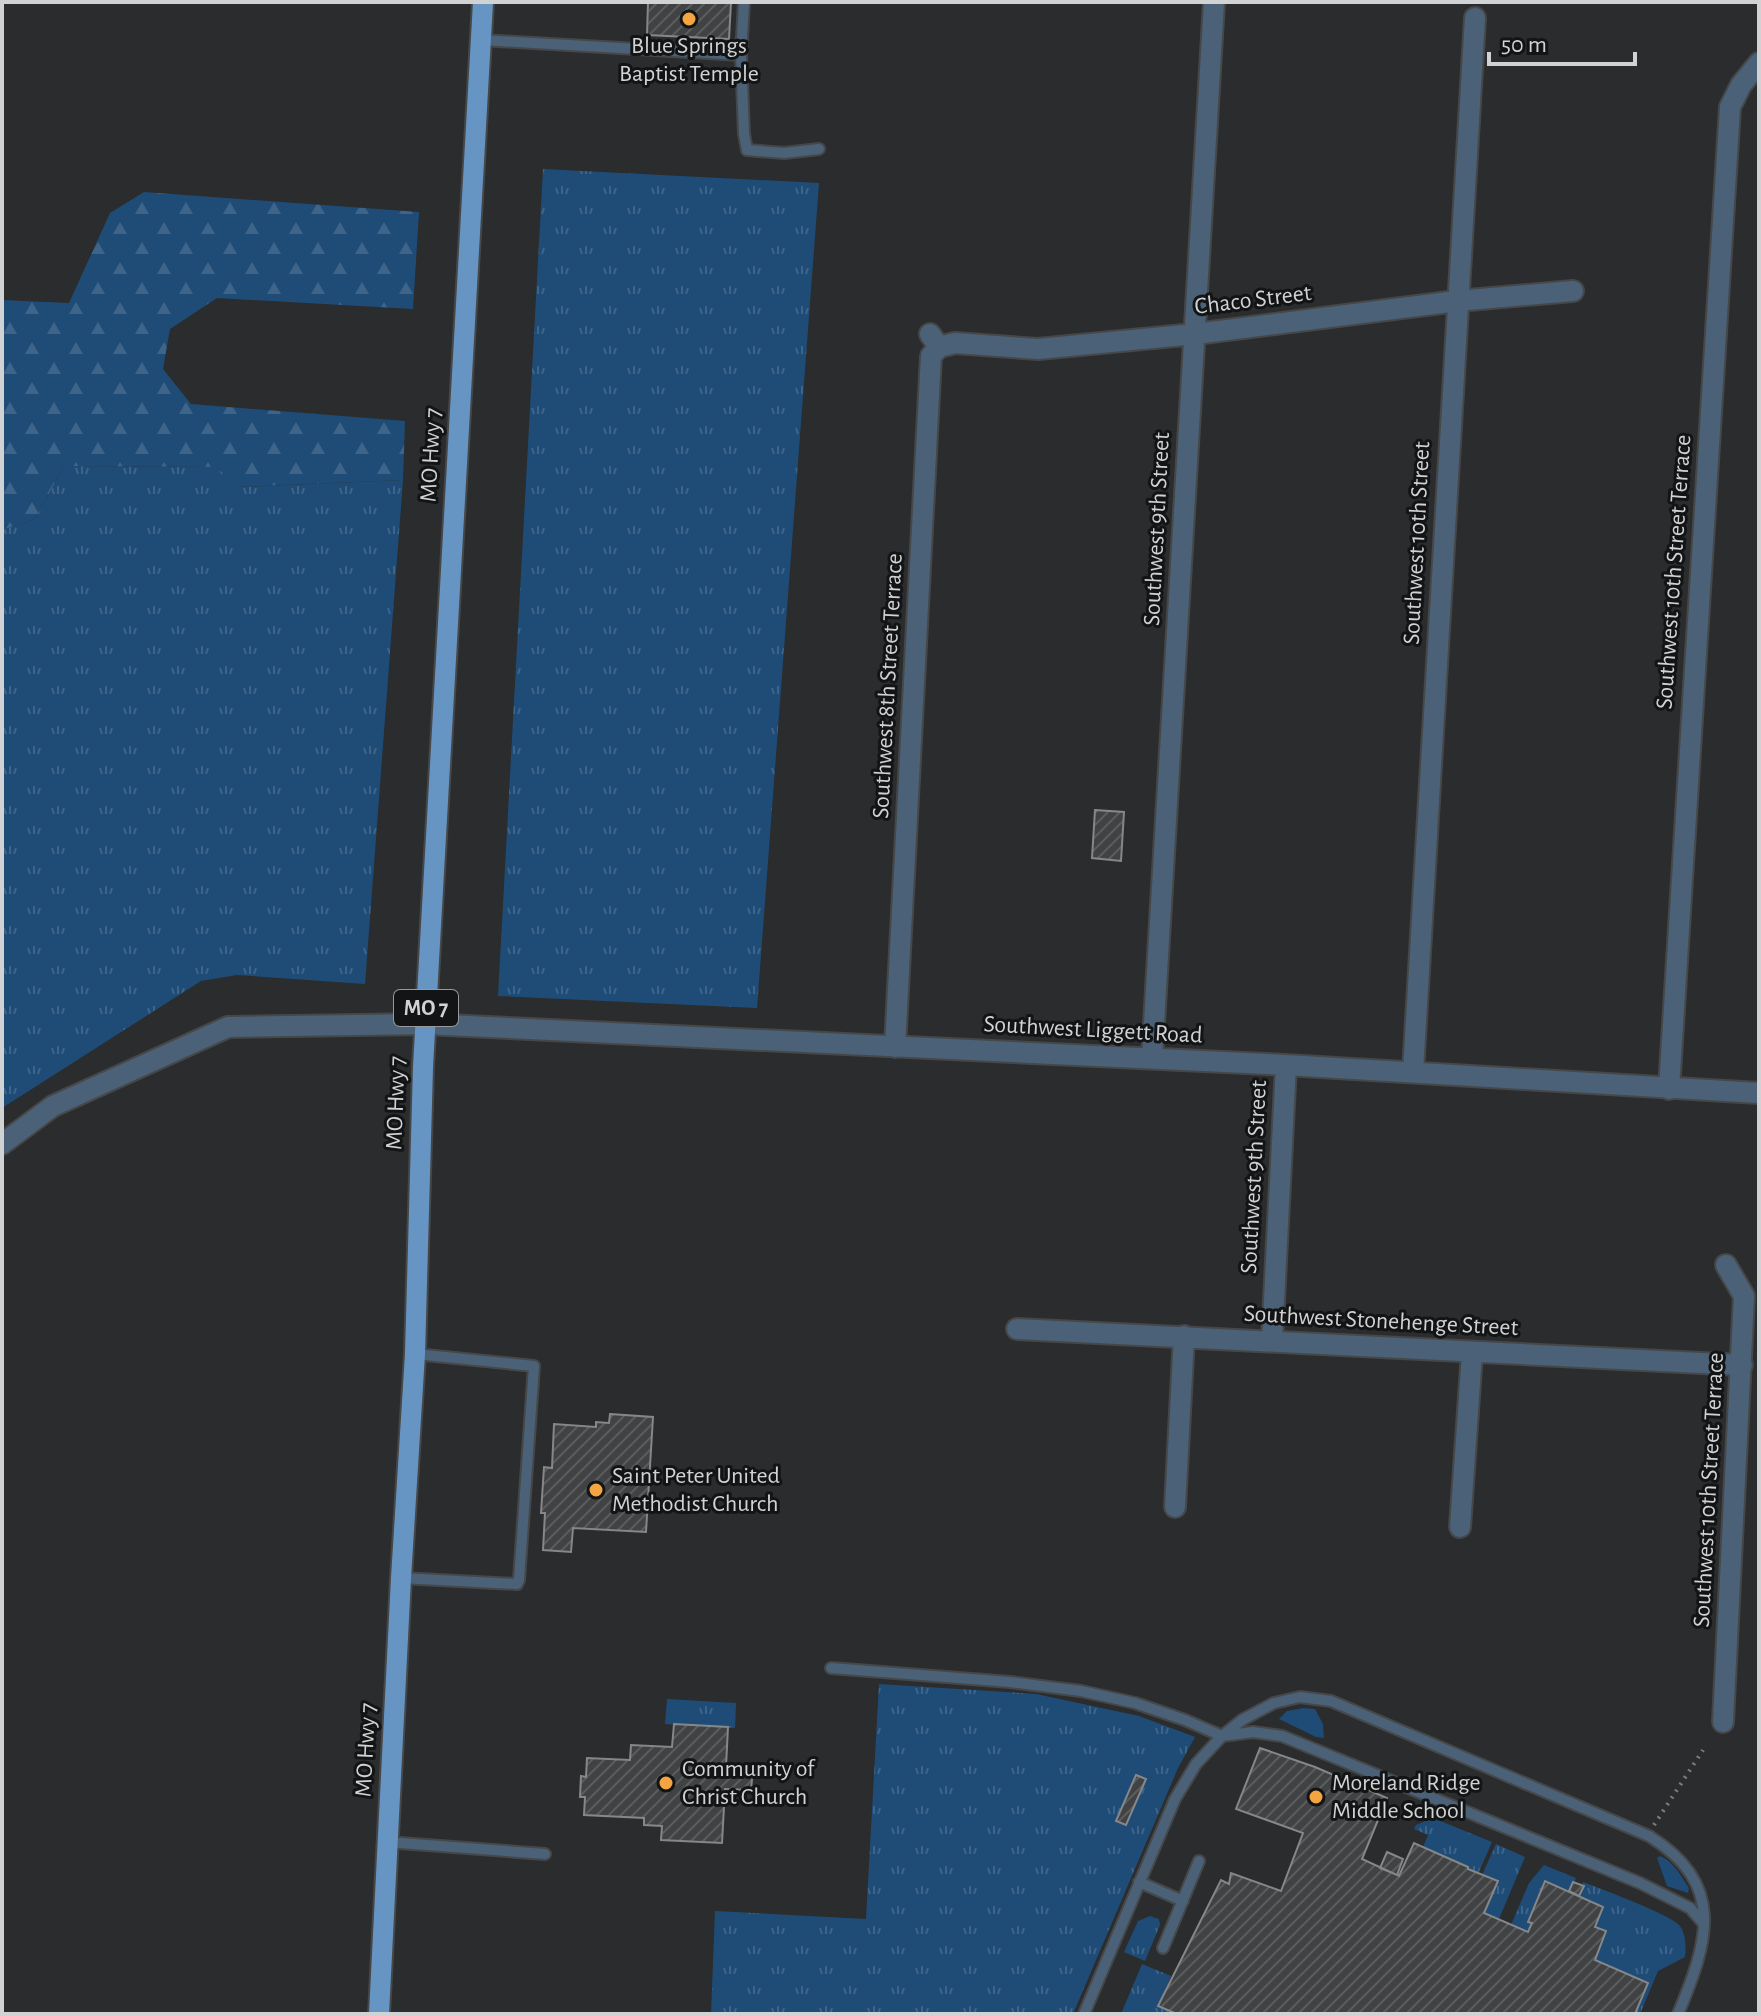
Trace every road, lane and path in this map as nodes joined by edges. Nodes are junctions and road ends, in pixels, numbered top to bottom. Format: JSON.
{"nodes":[{"id":1,"x":483,"y":2,"type":"edge"},
{"id":2,"x":744,"y":2,"type":"edge"},
{"id":3,"x":1214,"y":2,"type":"edge"},
{"id":4,"x":1475,"y":18,"type":"dead end"},
{"id":5,"x":481,"y":40,"type":"junction"},
{"id":6,"x":741,"y":55,"type":"junction"},
{"id":7,"x":1757,"y":64,"type":"edge"},
{"id":8,"x":819,"y":149,"type":"dead end"},
{"id":9,"x":1573,"y":291,"type":"dead end"},
{"id":10,"x":1457,"y":301,"type":"junction"},
{"id":11,"x":1195,"y":334,"type":"junction"},
{"id":12,"x":934,"y":341,"type":"joint"},
{"id":13,"x":425,"y":1024,"type":"junction"},
{"id":14,"x":895,"y":1047,"type":"junction"},
{"id":15,"x":1152,"y":1058,"type":"junction"},
{"id":16,"x":1286,"y":1065,"type":"junction"},
{"id":17,"x":1413,"y":1072,"type":"junction"},
{"id":18,"x":1669,"y":1089,"type":"junction"},
{"id":19,"x":1759,"y":1093,"type":"edge"},
{"id":20,"x":2,"y":1144,"type":"edge"},
{"id":21,"x":1726,"y":1265,"type":"dead end"},
{"id":22,"x":1017,"y":1329,"type":"dead end"},
{"id":23,"x":1184,"y":1336,"type":"junction"},
{"id":24,"x":1272,"y":1340,"type":"junction"},
{"id":25,"x":1472,"y":1353,"type":"junction"},
{"id":26,"x":415,"y":1354,"type":"junction"},
{"id":27,"x":1742,"y":1365,"type":"junction"},
{"id":28,"x":1175,"y":1507,"type":"dead end"},
{"id":29,"x":1460,"y":1527,"type":"dead end"},
{"id":30,"x":401,"y":1578,"type":"junction"},
{"id":31,"x":831,"y":1668,"type":"dead end"},
{"id":32,"x":1723,"y":1722,"type":"dead end"},
{"id":33,"x":1222,"y":1736,"type":"junction"},
{"id":34,"x":1703,"y":1750,"type":"dead end"},
{"id":35,"x":1653,"y":1827,"type":"dead end"},
{"id":36,"x":387,"y":1842,"type":"junction"},
{"id":37,"x":545,"y":1854,"type":"dead end"},
{"id":38,"x":1199,"y":1861,"type":"dead end"},
{"id":39,"x":1139,"y":1882,"type":"junction"},
{"id":40,"x":1183,"y":1901,"type":"junction"},
{"id":41,"x":1705,"y":1924,"type":"junction"},
{"id":42,"x":1163,"y":1948,"type":"dead end"},
{"id":43,"x":379,"y":2014,"type":"edge"},
{"id":44,"x":1084,"y":2014,"type":"edge"},
{"id":45,"x":1678,"y":2014,"type":"edge"}],
"edges":[{"from":1,"to":5,"type":"main road","name":"MO Hwy 7","number":"MO 7"},
{"from":2,"to":6,"type":"lane"},
{"from":3,"to":11,"type":"street","name":"Southwest 9th Street"},
{"from":4,"to":10,"type":"street","name":"Southwest 10th Street"},
{"from":5,"to":6,"type":"lane"},
{"from":5,"to":13,"type":"main road","name":"MO Hwy 7","number":"MO 7"},
{"from":6,"to":8,"type":"lane"},
{"from":7,"to":18,"type":"street","name":"Southwest 10th Street Terrace"},
{"from":9,"to":10,"type":"street","name":"Chaco Street"},
{"from":10,"to":11,"type":"street","name":"Chaco Street"},
{"from":10,"to":17,"type":"street","name":"Southwest 10th Street"},
{"from":11,"to":12,"type":"street","name":"Chaco Street"},
{"from":11,"to":15,"type":"street","name":"Southwest 9th Street"},
{"from":12,"to":14,"type":"street","name":"Southwest 8th Street Terrace"},
{"from":13,"to":14,"type":"street","name":"Southwest Liggett Road"},
{"from":13,"to":20,"type":"street","name":"Southwest Liggett Road"},
{"from":13,"to":26,"type":"main road","name":"MO Hwy 7","number":"MO 7"},
{"from":14,"to":15,"type":"street","name":"Southwest Liggett Road"},
{"from":15,"to":16,"type":"street","name":"Southwest Liggett Road"},
{"from":16,"to":17,"type":"street","name":"Southwest Liggett Road"},
{"from":16,"to":24,"type":"street","name":"Southwest 9th Street"},
{"from":17,"to":18,"type":"street","name":"Southwest Liggett Road"},
{"from":18,"to":19,"type":"street","name":"Southwest Liggett Road"},
{"from":21,"to":27,"type":"street","name":"Southwest 10th Street Terrace"},
{"from":22,"to":23,"type":"street","name":"Southwest Stonehenge Street"},
{"from":23,"to":24,"type":"street","name":"Southwest Stonehenge Street"},
{"from":23,"to":28,"type":"street"},
{"from":24,"to":25,"type":"street","name":"Southwest Stonehenge Street"},
{"from":25,"to":27,"type":"street","name":"Southwest Stonehenge Street"},
{"from":25,"to":29,"type":"street"},
{"from":26,"to":30,"type":"main road","name":"MO Hwy 7","number":"MO 7"},
{"from":26,"to":30,"type":"lane"},
{"from":27,"to":32,"type":"street","name":"Southwest 10th Street Terrace"},
{"from":30,"to":36,"type":"main road","name":"MO Hwy 7","number":"MO 7"},
{"from":31,"to":33,"type":"lane"},
{"from":33,"to":39,"type":"lane"},
{"from":33,"to":41,"type":"lane"},
{"from":33,"to":41,"type":"lane"},
{"from":34,"to":35,"type":"path"},
{"from":36,"to":37,"type":"lane"},
{"from":36,"to":43,"type":"main road","name":"MO Hwy 7","number":"MO 7"},
{"from":38,"to":40,"type":"lane"},
{"from":39,"to":40,"type":"lane"},
{"from":39,"to":44,"type":"lane"},
{"from":40,"to":42,"type":"lane"},
{"from":41,"to":45,"type":"lane"}]}
